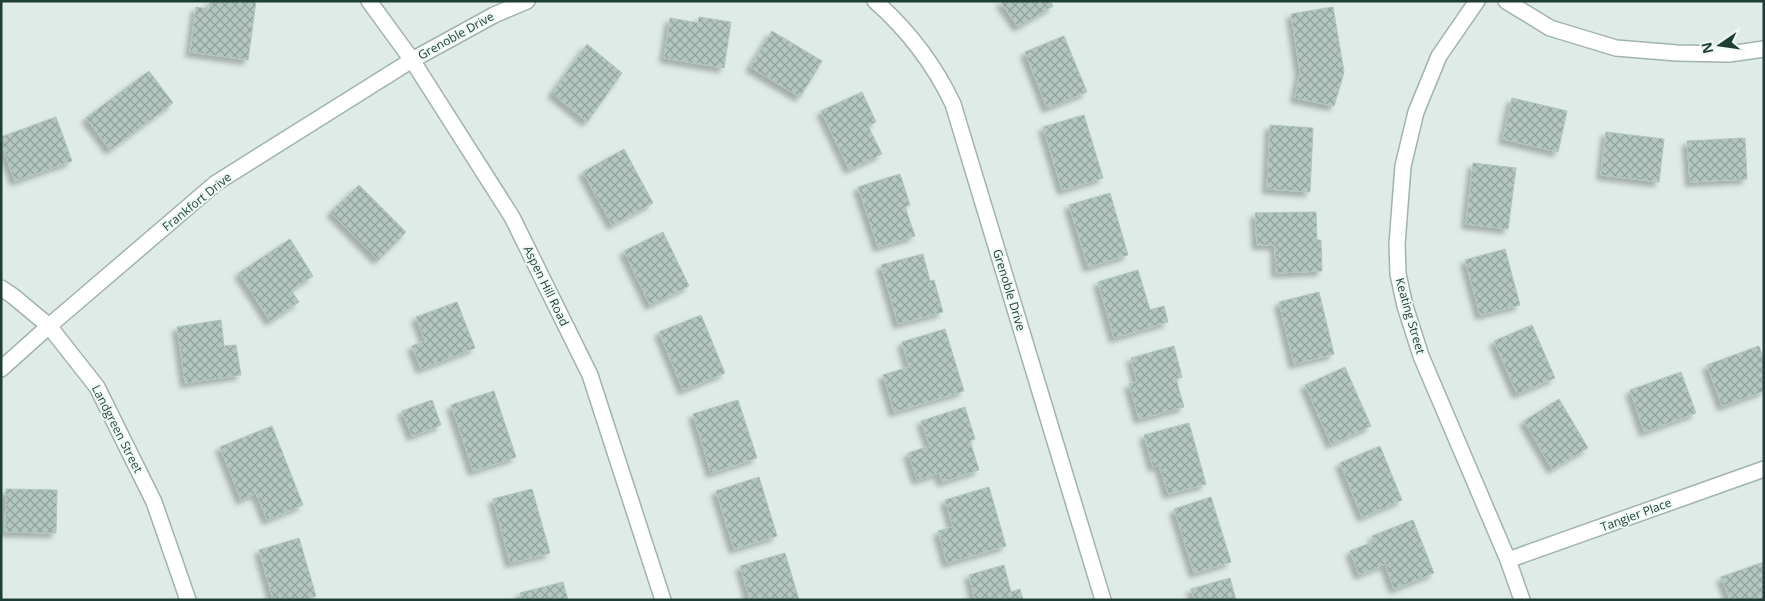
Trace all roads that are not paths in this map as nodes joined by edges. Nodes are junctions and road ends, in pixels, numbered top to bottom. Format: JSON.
{"nodes":[{"id":1,"x":368,"y":1,"type":"edge"},
{"id":2,"x":526,"y":1,"type":"edge"},
{"id":3,"x":875,"y":1,"type":"edge"},
{"id":4,"x":1477,"y":1,"type":"edge"},
{"id":5,"x":1506,"y":1,"type":"edge"},
{"id":6,"x":1764,"y":48,"type":"edge"},
{"id":7,"x":412,"y":60,"type":"junction"},
{"id":8,"x":1,"y":288,"type":"edge"},
{"id":9,"x":48,"y":326,"type":"junction"},
{"id":10,"x":1,"y":370,"type":"edge"},
{"id":11,"x":1764,"y":469,"type":"edge"},
{"id":12,"x":1508,"y":560,"type":"junction"},
{"id":13,"x":188,"y":600,"type":"edge"},
{"id":14,"x":663,"y":600,"type":"edge"},
{"id":15,"x":1103,"y":600,"type":"edge"},
{"id":16,"x":1522,"y":600,"type":"edge"}],
"edges":[{"from":1,"to":7,"type":"street","name":"Aspen Hill Road"},
{"from":2,"to":7,"type":"street","name":"Grenoble Drive"},
{"from":3,"to":15,"type":"street","name":"Grenoble Drive"},
{"from":4,"to":12,"type":"street","name":"Keating Street"},
{"from":5,"to":6,"type":"street"},
{"from":7,"to":9,"type":"street","name":"Frankfort Drive"},
{"from":7,"to":14,"type":"street","name":"Aspen Hill Road"},
{"from":8,"to":9,"type":"street","name":"Landgreen Street"},
{"from":9,"to":10,"type":"street","name":"Frankfort Drive"},
{"from":9,"to":13,"type":"street","name":"Landgreen Street"},
{"from":11,"to":12,"type":"street","name":"Tangier Place"},
{"from":12,"to":16,"type":"street","name":"Keating Street"}]}
